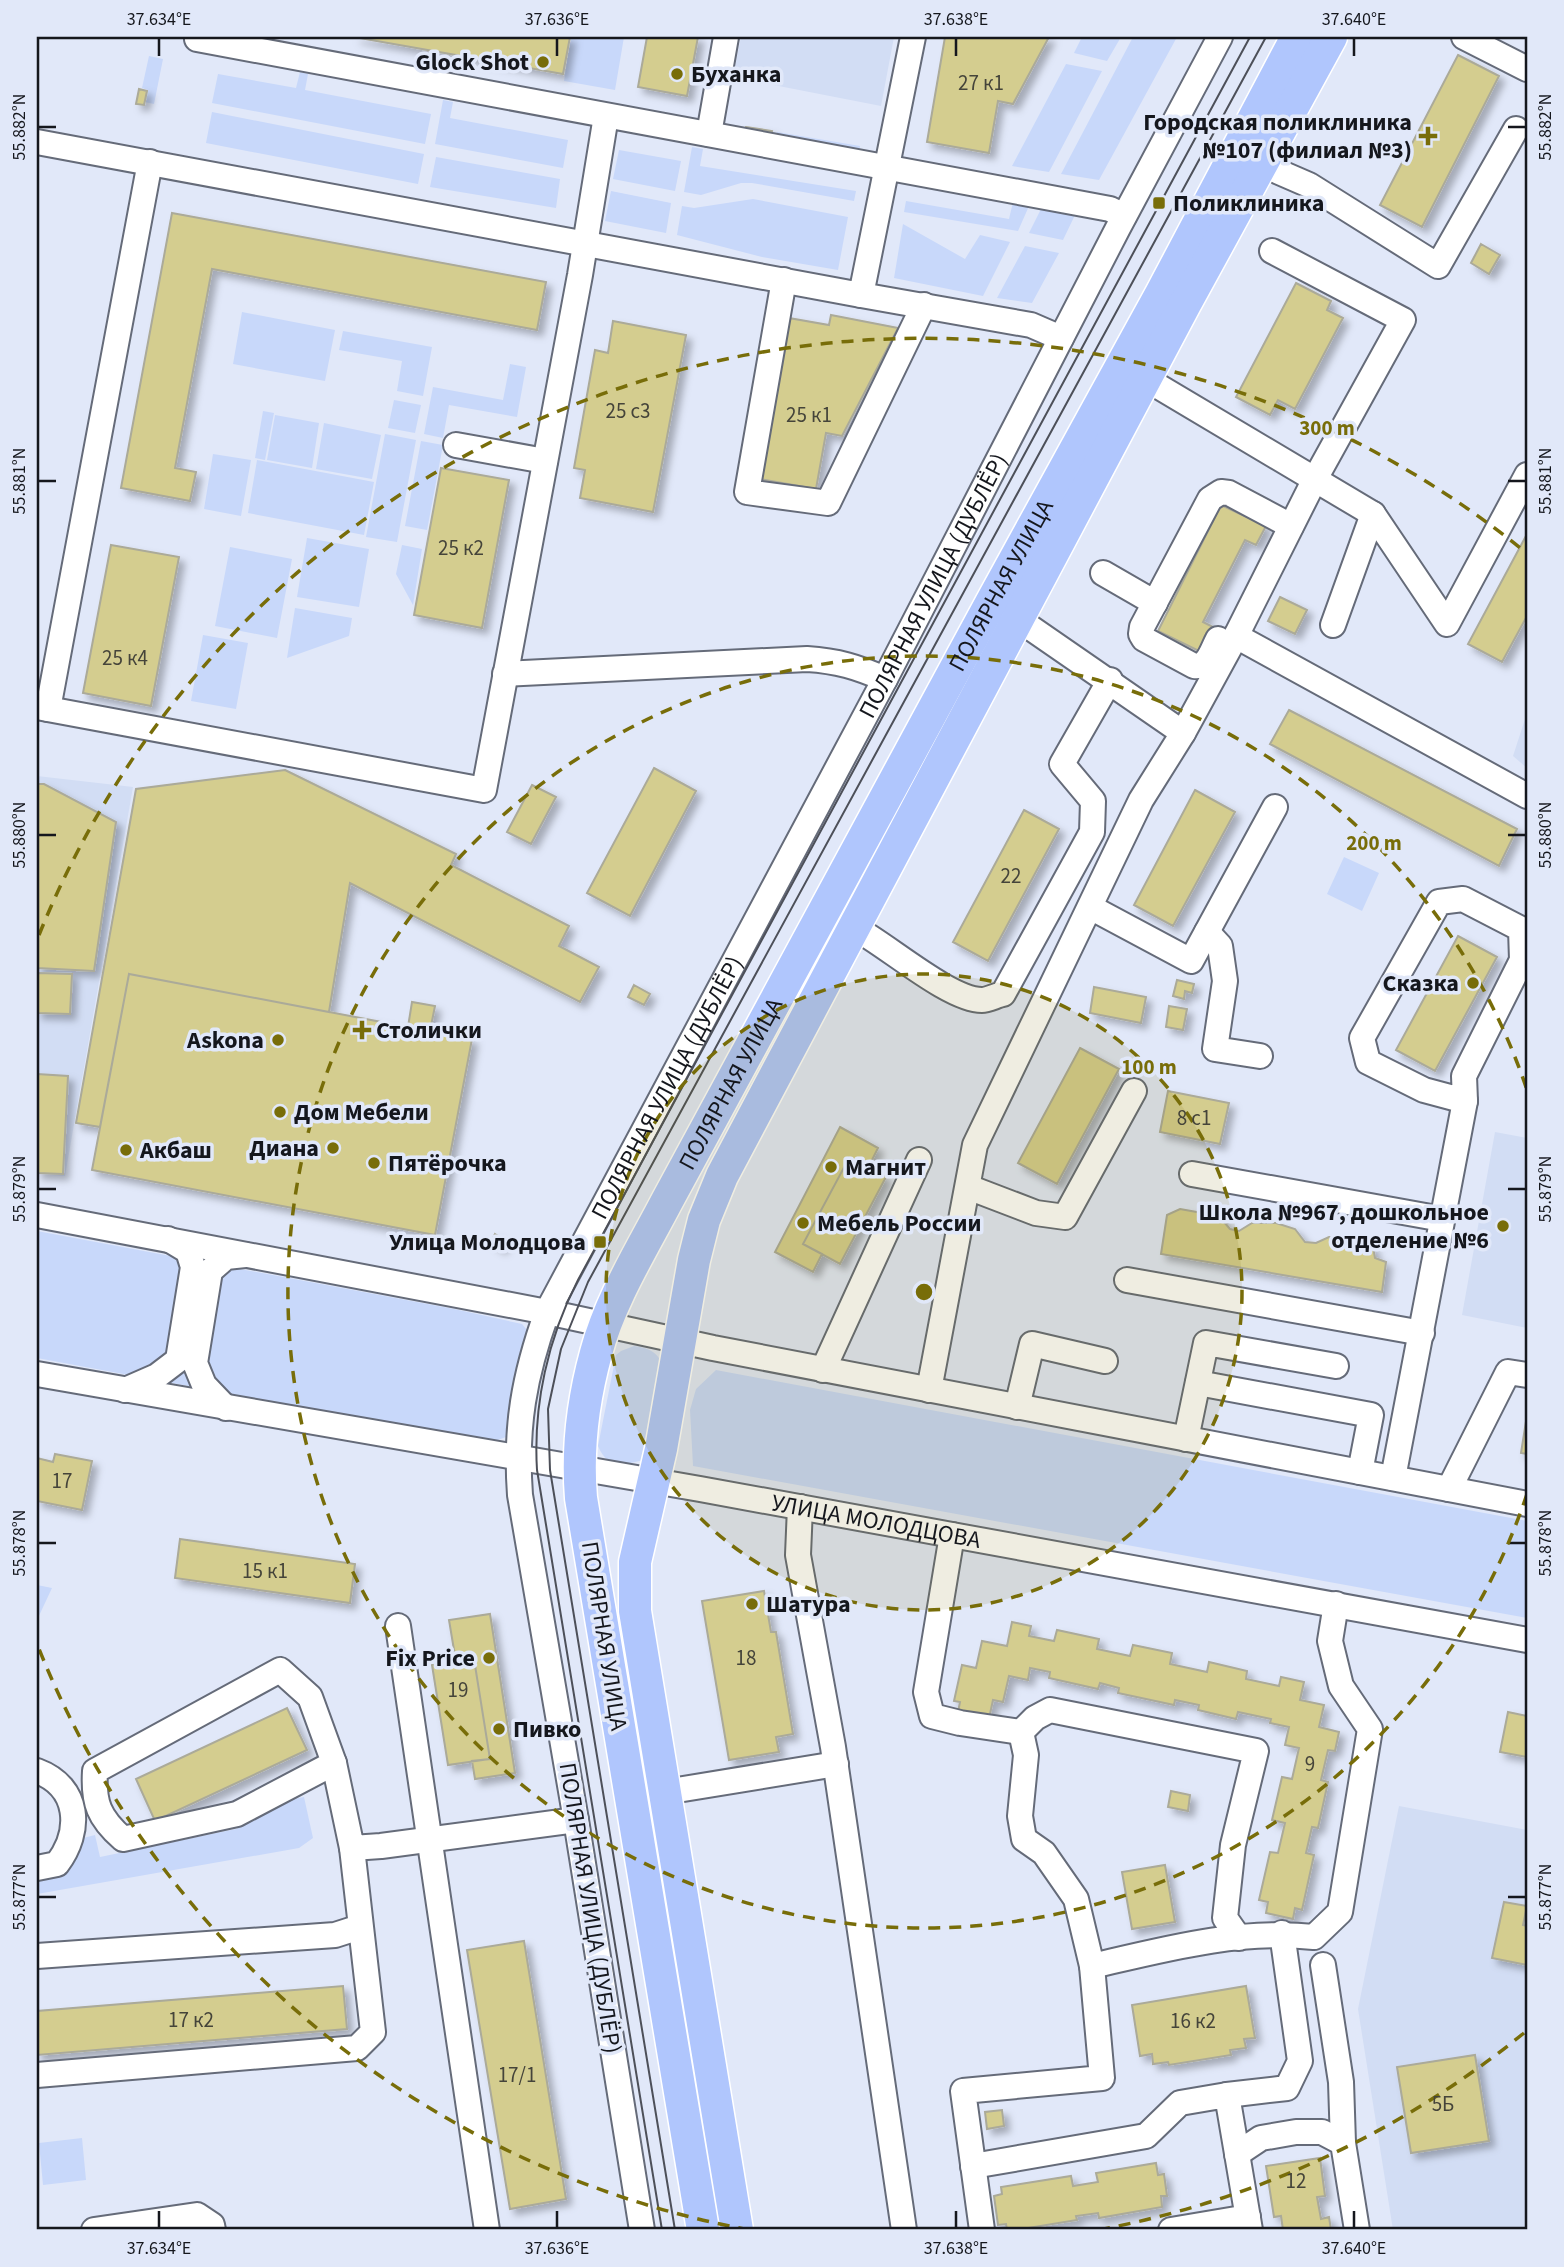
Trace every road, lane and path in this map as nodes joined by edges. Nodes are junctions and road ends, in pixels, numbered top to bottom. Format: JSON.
{"nodes":[{"id":1,"x":726,"y":37,"type":"edge"},
{"id":2,"x":913,"y":37,"type":"edge"},
{"id":3,"x":1220,"y":37,"type":"edge"},
{"id":4,"x":1297,"y":37,"type":"edge"},
{"id":5,"x":1331,"y":37,"type":"edge"},
{"id":6,"x":1464,"y":37,"type":"edge"},
{"id":7,"x":193,"y":38,"type":"edge"},
{"id":8,"x":1527,"y":69,"type":"edge"},
{"id":9,"x":606,"y":116,"type":"junction"},
{"id":10,"x":1516,"y":129,"type":"dead end"},
{"id":11,"x":709,"y":134,"type":"junction"},
{"id":12,"x":37,"y":142,"type":"edge"},
{"id":13,"x":1263,"y":161,"type":"junction"},
{"id":14,"x":150,"y":162,"type":"junction"},
{"id":15,"x":886,"y":167,"type":"junction"},
{"id":16,"x":1124,"y":216,"type":"junction"},
{"id":17,"x":585,"y":244,"type":"junction"},
{"id":18,"x":1272,"y":251,"type":"dead end"},
{"id":19,"x":784,"y":280,"type":"junction"},
{"id":20,"x":861,"y":295,"type":"junction"},
{"id":21,"x":924,"y":305,"type":"junction"},
{"id":22,"x":1061,"y":338,"type":"junction"},
{"id":23,"x":1146,"y":379,"type":"junction"},
{"id":24,"x":456,"y":445,"type":"dead end"},
{"id":25,"x":545,"y":461,"type":"junction"},
{"id":26,"x":1527,"y":475,"type":"edge"},
{"id":27,"x":1315,"y":479,"type":"junction"},
{"id":28,"x":1373,"y":514,"type":"junction"},
{"id":29,"x":1291,"y":526,"type":"junction"},
{"id":30,"x":1103,"y":573,"type":"dead end"},
{"id":31,"x":1260,"y":589,"type":"junction"},
{"id":32,"x":1155,"y":603,"type":"junction"},
{"id":33,"x":1018,"y":619,"type":"junction"},
{"id":34,"x":1333,"y":625,"type":"dead end"},
{"id":35,"x":1236,"y":636,"type":"junction"},
{"id":36,"x":505,"y":674,"type":"junction"},
{"id":37,"x":885,"y":679,"type":"junction"},
{"id":38,"x":1110,"y":680,"type":"junction"},
{"id":39,"x":42,"y":708,"type":"edge"},
{"id":40,"x":1183,"y":733,"type":"junction"},
{"id":41,"x":1527,"y":796,"type":"edge"},
{"id":42,"x":1275,"y":807,"type":"dead end"},
{"id":43,"x":1090,"y":907,"type":"junction"},
{"id":44,"x":853,"y":927,"type":"junction"},
{"id":45,"x":1207,"y":932,"type":"junction"},
{"id":46,"x":1260,"y":1056,"type":"dead end"},
{"id":47,"x":1134,"y":1091,"type":"dead end"},
{"id":48,"x":1465,"y":1101,"type":"junction"},
{"id":49,"x":919,"y":1160,"type":"dead end"},
{"id":50,"x":1192,"y":1174,"type":"dead end"},
{"id":51,"x":968,"y":1187,"type":"junction"},
{"id":52,"x":37,"y":1215,"type":"edge"},
{"id":53,"x":1442,"y":1219,"type":"junction"},
{"id":54,"x":167,"y":1239,"type":"junction"},
{"id":55,"x":253,"y":1255,"type":"junction"},
{"id":56,"x":1126,"y":1280,"type":"dead end"},
{"id":57,"x":547,"y":1312,"type":"junction"},
{"id":58,"x":606,"y":1324,"type":"junction"},
{"id":59,"x":1422,"y":1333,"type":"junction"},
{"id":60,"x":679,"y":1341,"type":"junction"},
{"id":61,"x":1105,"y":1361,"type":"dead end"},
{"id":62,"x":1336,"y":1366,"type":"dead end"},
{"id":63,"x":822,"y":1370,"type":"junction"},
{"id":64,"x":37,"y":1374,"type":"edge"},
{"id":65,"x":1527,"y":1375,"type":"edge"},
{"id":66,"x":1198,"y":1383,"type":"junction"},
{"id":67,"x":125,"y":1390,"type":"junction"},
{"id":68,"x":929,"y":1390,"type":"junction"},
{"id":69,"x":1017,"y":1407,"type":"junction"},
{"id":70,"x":226,"y":1408,"type":"junction"},
{"id":71,"x":1186,"y":1439,"type":"junction"},
{"id":72,"x":517,"y":1458,"type":"junction"},
{"id":73,"x":578,"y":1467,"type":"junction"},
{"id":74,"x":1360,"y":1472,"type":"junction"},
{"id":75,"x":1394,"y":1478,"type":"junction"},
{"id":76,"x":654,"y":1481,"type":"junction"},
{"id":77,"x":1449,"y":1489,"type":"junction"},
{"id":78,"x":1527,"y":1504,"type":"edge"},
{"id":79,"x":800,"y":1507,"type":"junction"},
{"id":80,"x":951,"y":1535,"type":"junction"},
{"id":81,"x":1336,"y":1604,"type":"junction"},
{"id":82,"x":398,"y":1626,"type":"dead end"},
{"id":83,"x":1527,"y":1640,"type":"edge"},
{"id":84,"x":1021,"y":1732,"type":"junction"},
{"id":85,"x":334,"y":1763,"type":"junction"},
{"id":86,"x":836,"y":1764,"type":"junction"},
{"id":87,"x":37,"y":1771,"type":"edge"},
{"id":88,"x":665,"y":1792,"type":"junction"},
{"id":89,"x":576,"y":1820,"type":"junction"},
{"id":90,"x":431,"y":1840,"type":"junction"},
{"id":91,"x":352,"y":1848,"type":"junction"},
{"id":92,"x":37,"y":1867,"type":"edge"},
{"id":93,"x":360,"y":1927,"type":"junction"},
{"id":94,"x":1282,"y":1933,"type":"junction"},
{"id":95,"x":1239,"y":1938,"type":"junction"},
{"id":96,"x":37,"y":1956,"type":"edge"},
{"id":97,"x":1323,"y":1965,"type":"dead end"},
{"id":98,"x":1092,"y":1966,"type":"junction"},
{"id":99,"x":37,"y":2075,"type":"edge"},
{"id":100,"x":1227,"y":2095,"type":"junction"},
{"id":101,"x":1343,"y":2143,"type":"junction"},
{"id":102,"x":1237,"y":2154,"type":"junction"},
{"id":103,"x":973,"y":2166,"type":"junction"},
{"id":104,"x":1249,"y":2224,"type":"edge"},
{"id":105,"x":94,"y":2230,"type":"edge"},
{"id":106,"x":213,"y":2230,"type":"edge"},
{"id":107,"x":487,"y":2230,"type":"edge"},
{"id":108,"x":642,"y":2230,"type":"edge"},
{"id":109,"x":703,"y":2230,"type":"edge"},
{"id":110,"x":737,"y":2230,"type":"edge"},
{"id":111,"x":904,"y":2230,"type":"edge"},
{"id":112,"x":982,"y":2230,"type":"edge"},
{"id":113,"x":1171,"y":2230,"type":"edge"},
{"id":114,"x":1357,"y":2230,"type":"edge"}],
"edges":[{"from":1,"to":11,"type":"street"},
{"from":2,"to":15,"type":"street"},
{"from":3,"to":16,"type":"street","name":"ПОЛЯРНАЯ УЛИЦА (ДУБЛЁР)"},
{"from":4,"to":58,"type":"main road","name":"ПОЛЯРНАЯ УЛИЦА"},
{"from":5,"to":13,"type":"main road","name":"ПОЛЯРНАЯ УЛИЦА"},
{"from":6,"to":8,"type":"street"},
{"from":7,"to":9,"type":"street"},
{"from":9,"to":11,"type":"street"},
{"from":9,"to":17,"type":"street"},
{"from":10,"to":13,"type":"street"},
{"from":11,"to":15,"type":"street"},
{"from":12,"to":14,"type":"street"},
{"from":13,"to":23,"type":"main road","name":"ПОЛЯРНАЯ УЛИЦА"},
{"from":14,"to":17,"type":"street"},
{"from":14,"to":39,"type":"street"},
{"from":15,"to":16,"type":"street"},
{"from":15,"to":20,"type":"street"},
{"from":16,"to":22,"type":"street","name":"ПОЛЯРНАЯ УЛИЦА (ДУБЛЁР)"},
{"from":17,"to":19,"type":"street"},
{"from":17,"to":25,"type":"street"},
{"from":18,"to":27,"type":"street"},
{"from":19,"to":20,"type":"street"},
{"from":19,"to":21,"type":"street"},
{"from":20,"to":21,"type":"street"},
{"from":21,"to":22,"type":"street"},
{"from":22,"to":37,"type":"street","name":"ПОЛЯРНАЯ УЛИЦА (ДУБЛЁР)"},
{"from":23,"to":27,"type":"street"},
{"from":23,"to":33,"type":"main road","name":"ПОЛЯРНАЯ УЛИЦА"},
{"from":24,"to":25,"type":"street"},
{"from":25,"to":36,"type":"street"},
{"from":26,"to":28,"type":"street"},
{"from":27,"to":28,"type":"street"},
{"from":27,"to":29,"type":"street"},
{"from":28,"to":34,"type":"street"},
{"from":29,"to":31,"type":"street"},
{"from":29,"to":32,"type":"street"},
{"from":30,"to":32,"type":"street"},
{"from":31,"to":32,"type":"street"},
{"from":31,"to":35,"type":"street"},
{"from":33,"to":38,"type":"street"},
{"from":33,"to":44,"type":"main road","name":"ПОЛЯРНАЯ УЛИЦА"},
{"from":35,"to":40,"type":"street"},
{"from":35,"to":41,"type":"street"},
{"from":36,"to":37,"type":"street"},
{"from":36,"to":39,"type":"street"},
{"from":37,"to":57,"type":"street","name":"ПОЛЯРНАЯ УЛИЦА (ДУБЛЁР)"},
{"from":38,"to":40,"type":"street"},
{"from":38,"to":44,"type":"street"},
{"from":40,"to":43,"type":"street"},
{"from":42,"to":45,"type":"street"},
{"from":43,"to":45,"type":"street"},
{"from":43,"to":51,"type":"street"},
{"from":44,"to":60,"type":"main road","name":"ПОЛЯРНАЯ УЛИЦА"},
{"from":45,"to":46,"type":"street"},
{"from":47,"to":51,"type":"street"},
{"from":48,"to":48,"type":"street"},
{"from":48,"to":53,"type":"street"},
{"from":49,"to":63,"type":"street"},
{"from":50,"to":53,"type":"street"},
{"from":51,"to":68,"type":"street"},
{"from":52,"to":54,"type":"street"},
{"from":53,"to":59,"type":"street"},
{"from":54,"to":55,"type":"street"},
{"from":54,"to":67,"type":"street"},
{"from":55,"to":57,"type":"street"},
{"from":55,"to":70,"type":"street"},
{"from":56,"to":59,"type":"street"},
{"from":57,"to":58,"type":"street"},
{"from":57,"to":72,"type":"street","name":"ПОЛЯРНАЯ УЛИЦА (ДУБЛЁР)"},
{"from":58,"to":60,"type":"street"},
{"from":58,"to":73,"type":"main road","name":"ПОЛЯРНАЯ УЛИЦА"},
{"from":59,"to":75,"type":"street"},
{"from":60,"to":63,"type":"street"},
{"from":60,"to":76,"type":"main road","name":"ПОЛЯРНАЯ УЛИЦА"},
{"from":61,"to":69,"type":"street"},
{"from":62,"to":66,"type":"street"},
{"from":63,"to":68,"type":"street"},
{"from":64,"to":67,"type":"street","name":"УЛИЦА МОЛОДЦОВА"},
{"from":65,"to":77,"type":"street"},
{"from":66,"to":71,"type":"street"},
{"from":66,"to":74,"type":"street"},
{"from":67,"to":70,"type":"street","name":"УЛИЦА МОЛОДЦОВА"},
{"from":68,"to":69,"type":"street"},
{"from":69,"to":71,"type":"street"},
{"from":70,"to":72,"type":"street","name":"УЛИЦА МОЛОДЦОВА"},
{"from":71,"to":74,"type":"street"},
{"from":72,"to":73,"type":"street","name":"УЛИЦА МОЛОДЦОВА"},
{"from":72,"to":89,"type":"street","name":"ПОЛЯРНАЯ УЛИЦА (ДУБЛЁР)"},
{"from":73,"to":76,"type":"street","name":"УЛИЦА МОЛОДЦОВА"},
{"from":73,"to":109,"type":"main road","name":"ПОЛЯРНАЯ УЛИЦА"},
{"from":74,"to":75,"type":"street"},
{"from":75,"to":77,"type":"street"},
{"from":76,"to":79,"type":"street","name":"УЛИЦА МОЛОДЦОВА"},
{"from":76,"to":88,"type":"main road","name":"ПОЛЯРНАЯ УЛИЦА"},
{"from":77,"to":78,"type":"street"},
{"from":79,"to":80,"type":"street","name":"УЛИЦА МОЛОДЦОВА"},
{"from":79,"to":86,"type":"street"},
{"from":80,"to":81,"type":"street","name":"УЛИЦА МОЛОДЦОВА"},
{"from":80,"to":84,"type":"street"},
{"from":81,"to":83,"type":"street","name":"УЛИЦА МОЛОДЦОВА"},
{"from":81,"to":94,"type":"street"},
{"from":82,"to":90,"type":"street"},
{"from":84,"to":95,"type":"street"},
{"from":84,"to":98,"type":"street"},
{"from":85,"to":85,"type":"street"},
{"from":85,"to":91,"type":"street"},
{"from":86,"to":88,"type":"street"},
{"from":86,"to":111,"type":"street"},
{"from":87,"to":92,"type":"street"},
{"from":88,"to":110,"type":"main road","name":"ПОЛЯРНАЯ УЛИЦА"},
{"from":89,"to":90,"type":"street"},
{"from":89,"to":108,"type":"street","name":"ПОЛЯРНАЯ УЛИЦА (ДУБЛЁР)"},
{"from":90,"to":91,"type":"street"},
{"from":90,"to":107,"type":"street"},
{"from":91,"to":93,"type":"street"},
{"from":93,"to":96,"type":"street"},
{"from":93,"to":99,"type":"street"},
{"from":94,"to":95,"type":"street"},
{"from":94,"to":100,"type":"street"},
{"from":95,"to":98,"type":"street"},
{"from":97,"to":101,"type":"street"},
{"from":98,"to":103,"type":"street"},
{"from":100,"to":102,"type":"street"},
{"from":100,"to":103,"type":"street"},
{"from":101,"to":102,"type":"street"},
{"from":101,"to":114,"type":"street"},
{"from":102,"to":104,"type":"street"},
{"from":103,"to":112,"type":"street"},
{"from":104,"to":113,"type":"street"},
{"from":105,"to":106,"type":"street"}]}
